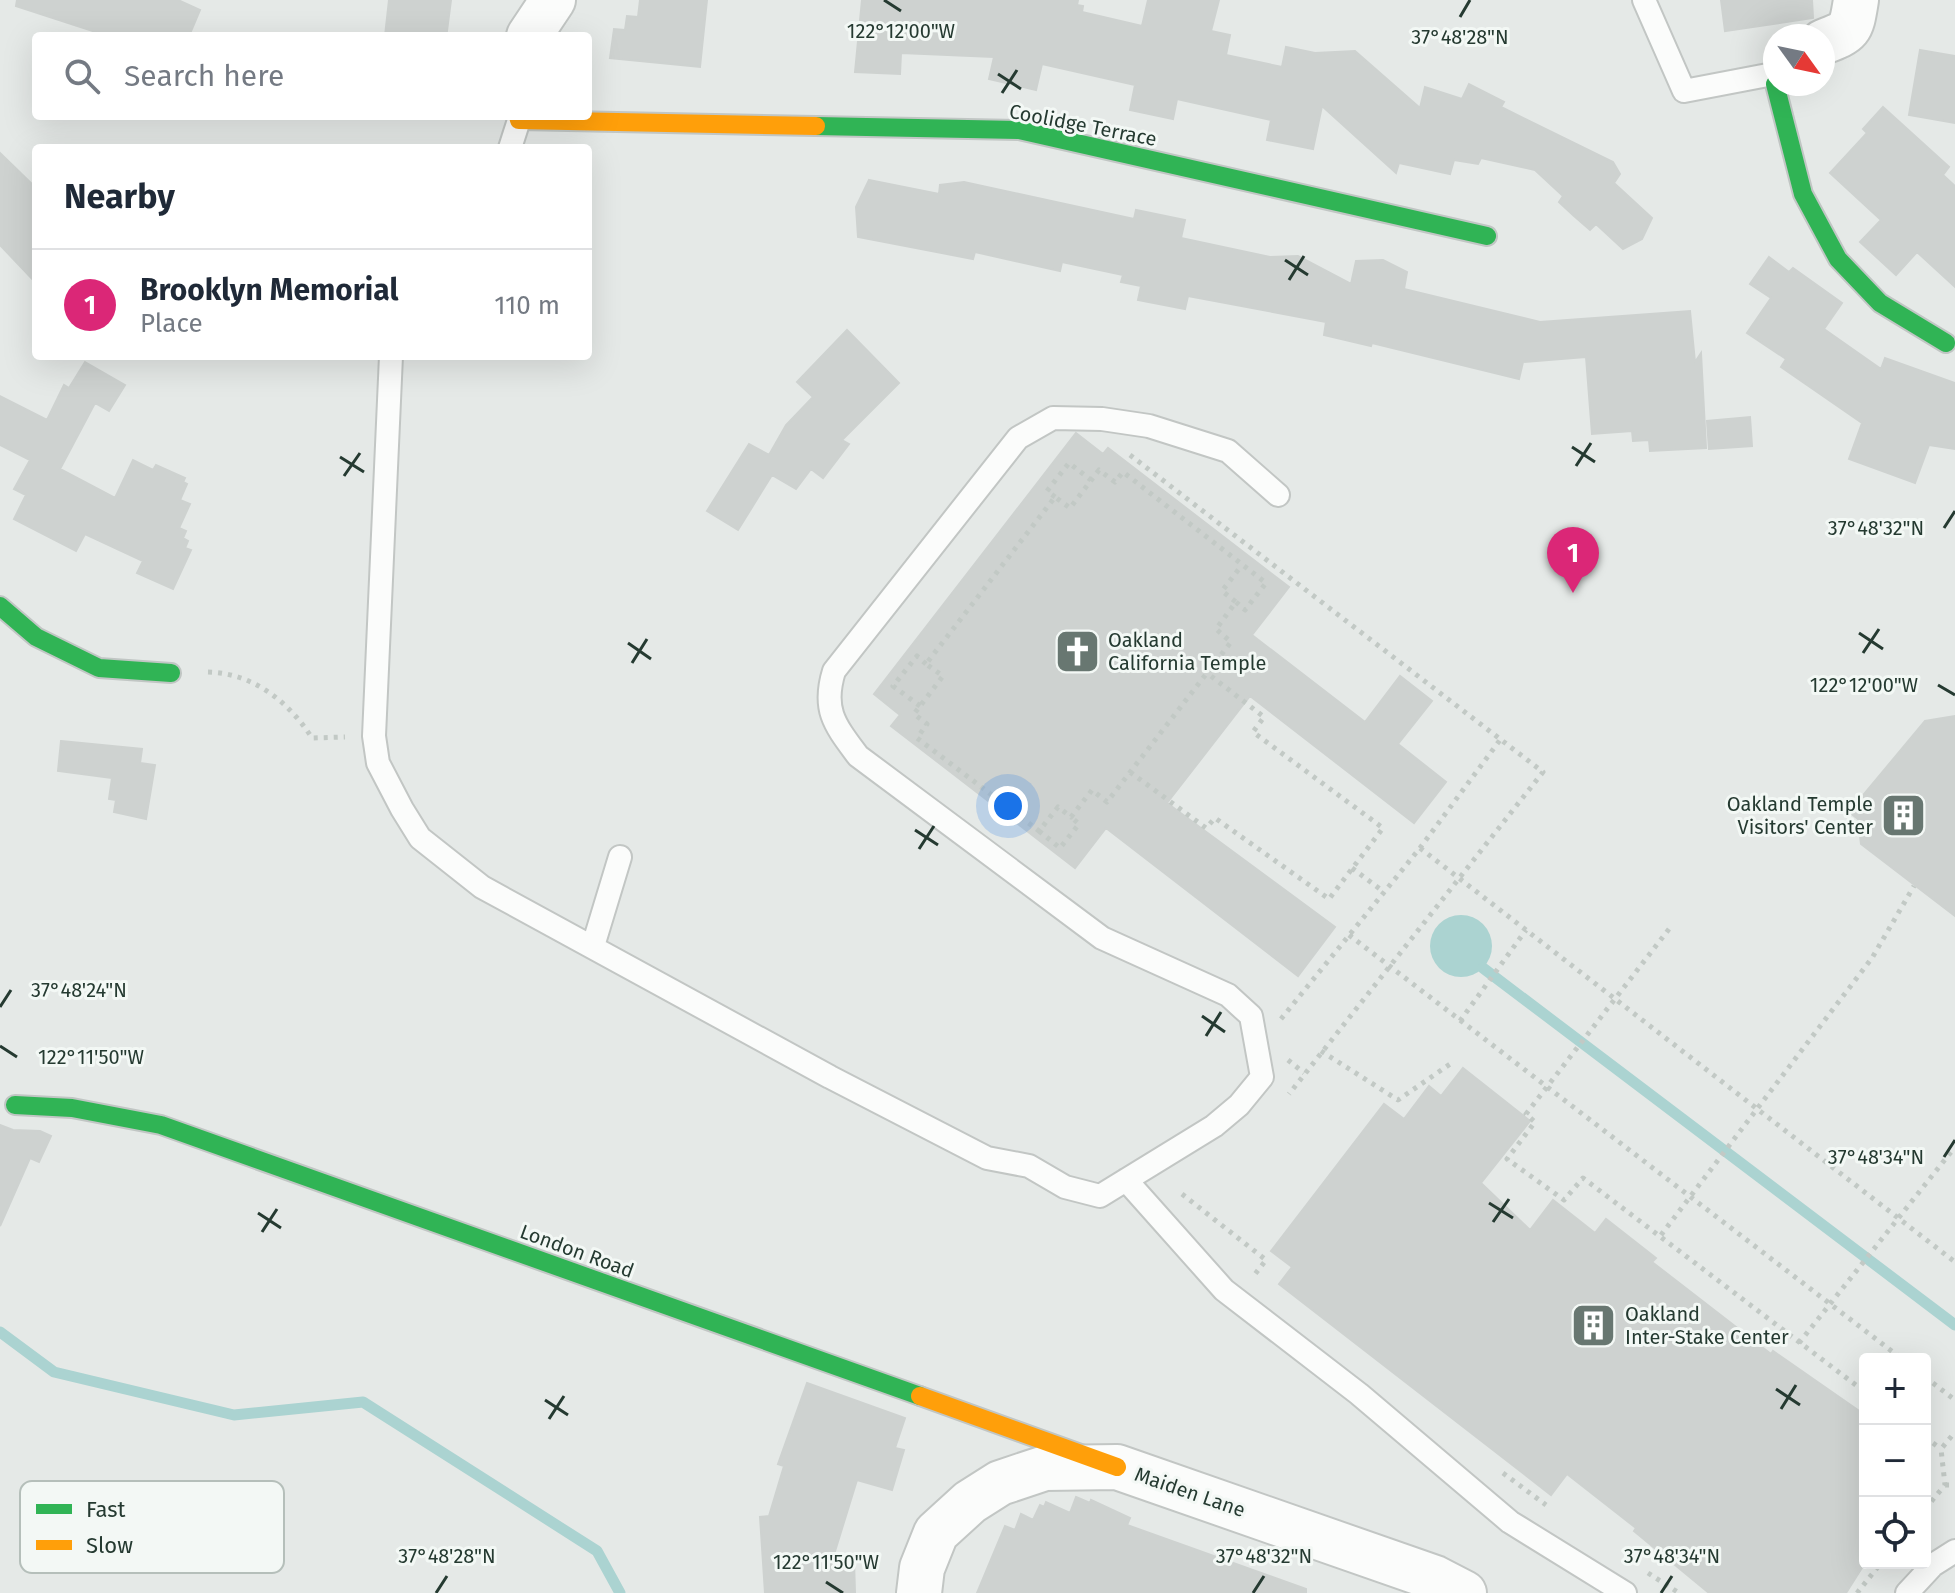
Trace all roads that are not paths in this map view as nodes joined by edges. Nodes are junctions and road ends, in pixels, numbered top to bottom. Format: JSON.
{"nodes":[{"id":1,"x":553,"y":0,"type":"edge"},
{"id":2,"x":1644,"y":0,"type":"edge"},
{"id":3,"x":1856,"y":0,"type":"edge"},
{"id":4,"x":532,"y":32,"type":"edge"},
{"id":5,"x":1835,"y":37,"type":"edge"},
{"id":6,"x":1763,"y":80,"type":"edge"},
{"id":7,"x":1778,"y":96,"type":"edge"},
{"id":8,"x":517,"y":120,"type":"edge"},
{"id":9,"x":592,"y":120,"type":"edge"},
{"id":10,"x":511,"y":144,"type":"edge"},
{"id":11,"x":1487,"y":236,"type":"dead end"},
{"id":12,"x":1946,"y":343,"type":"dead end"},
{"id":13,"x":391,"y":360,"type":"edge"},
{"id":14,"x":1278,"y":495,"type":"dead end"},
{"id":15,"x":0,"y":606,"type":"edge"},
{"id":16,"x":171,"y":673,"type":"road end"},
{"id":17,"x":620,"y":857,"type":"dead end"},
{"id":18,"x":593,"y":946,"type":"junction"},
{"id":19,"x":15,"y":1105,"type":"dead end"},
{"id":20,"x":1126,"y":1180,"type":"junction"},
{"id":21,"x":1117,"y":1467,"type":"junction"},
{"id":22,"x":1955,"y":1551,"type":"edge"},
{"id":23,"x":919,"y":1593,"type":"edge"},
{"id":24,"x":1464,"y":1593,"type":"edge"},
{"id":25,"x":1625,"y":1593,"type":"edge"},
{"id":26,"x":1907,"y":1593,"type":"edge"}],
"edges":[{"from":1,"to":4,"type":"street"},
{"from":2,"to":6,"type":"lane"},
{"from":3,"to":5,"type":"street"},
{"from":7,"to":12,"type":"street"},
{"from":8,"to":10,"type":"lane"},
{"from":9,"to":11,"type":"street","name":"Coolidge Terrace"},
{"from":13,"to":18,"type":"lane"},
{"from":14,"to":20,"type":"lane"},
{"from":15,"to":16,"type":"street"},
{"from":17,"to":18,"type":"lane"},
{"from":18,"to":20,"type":"lane"},
{"from":19,"to":21,"type":"street","name":"London Road"},
{"from":20,"to":25,"type":"lane"},
{"from":21,"to":23,"type":"street","name":"Maiden Lane"},
{"from":21,"to":24,"type":"street","name":"Maiden Lane"},
{"from":22,"to":26,"type":"lane"}]}
